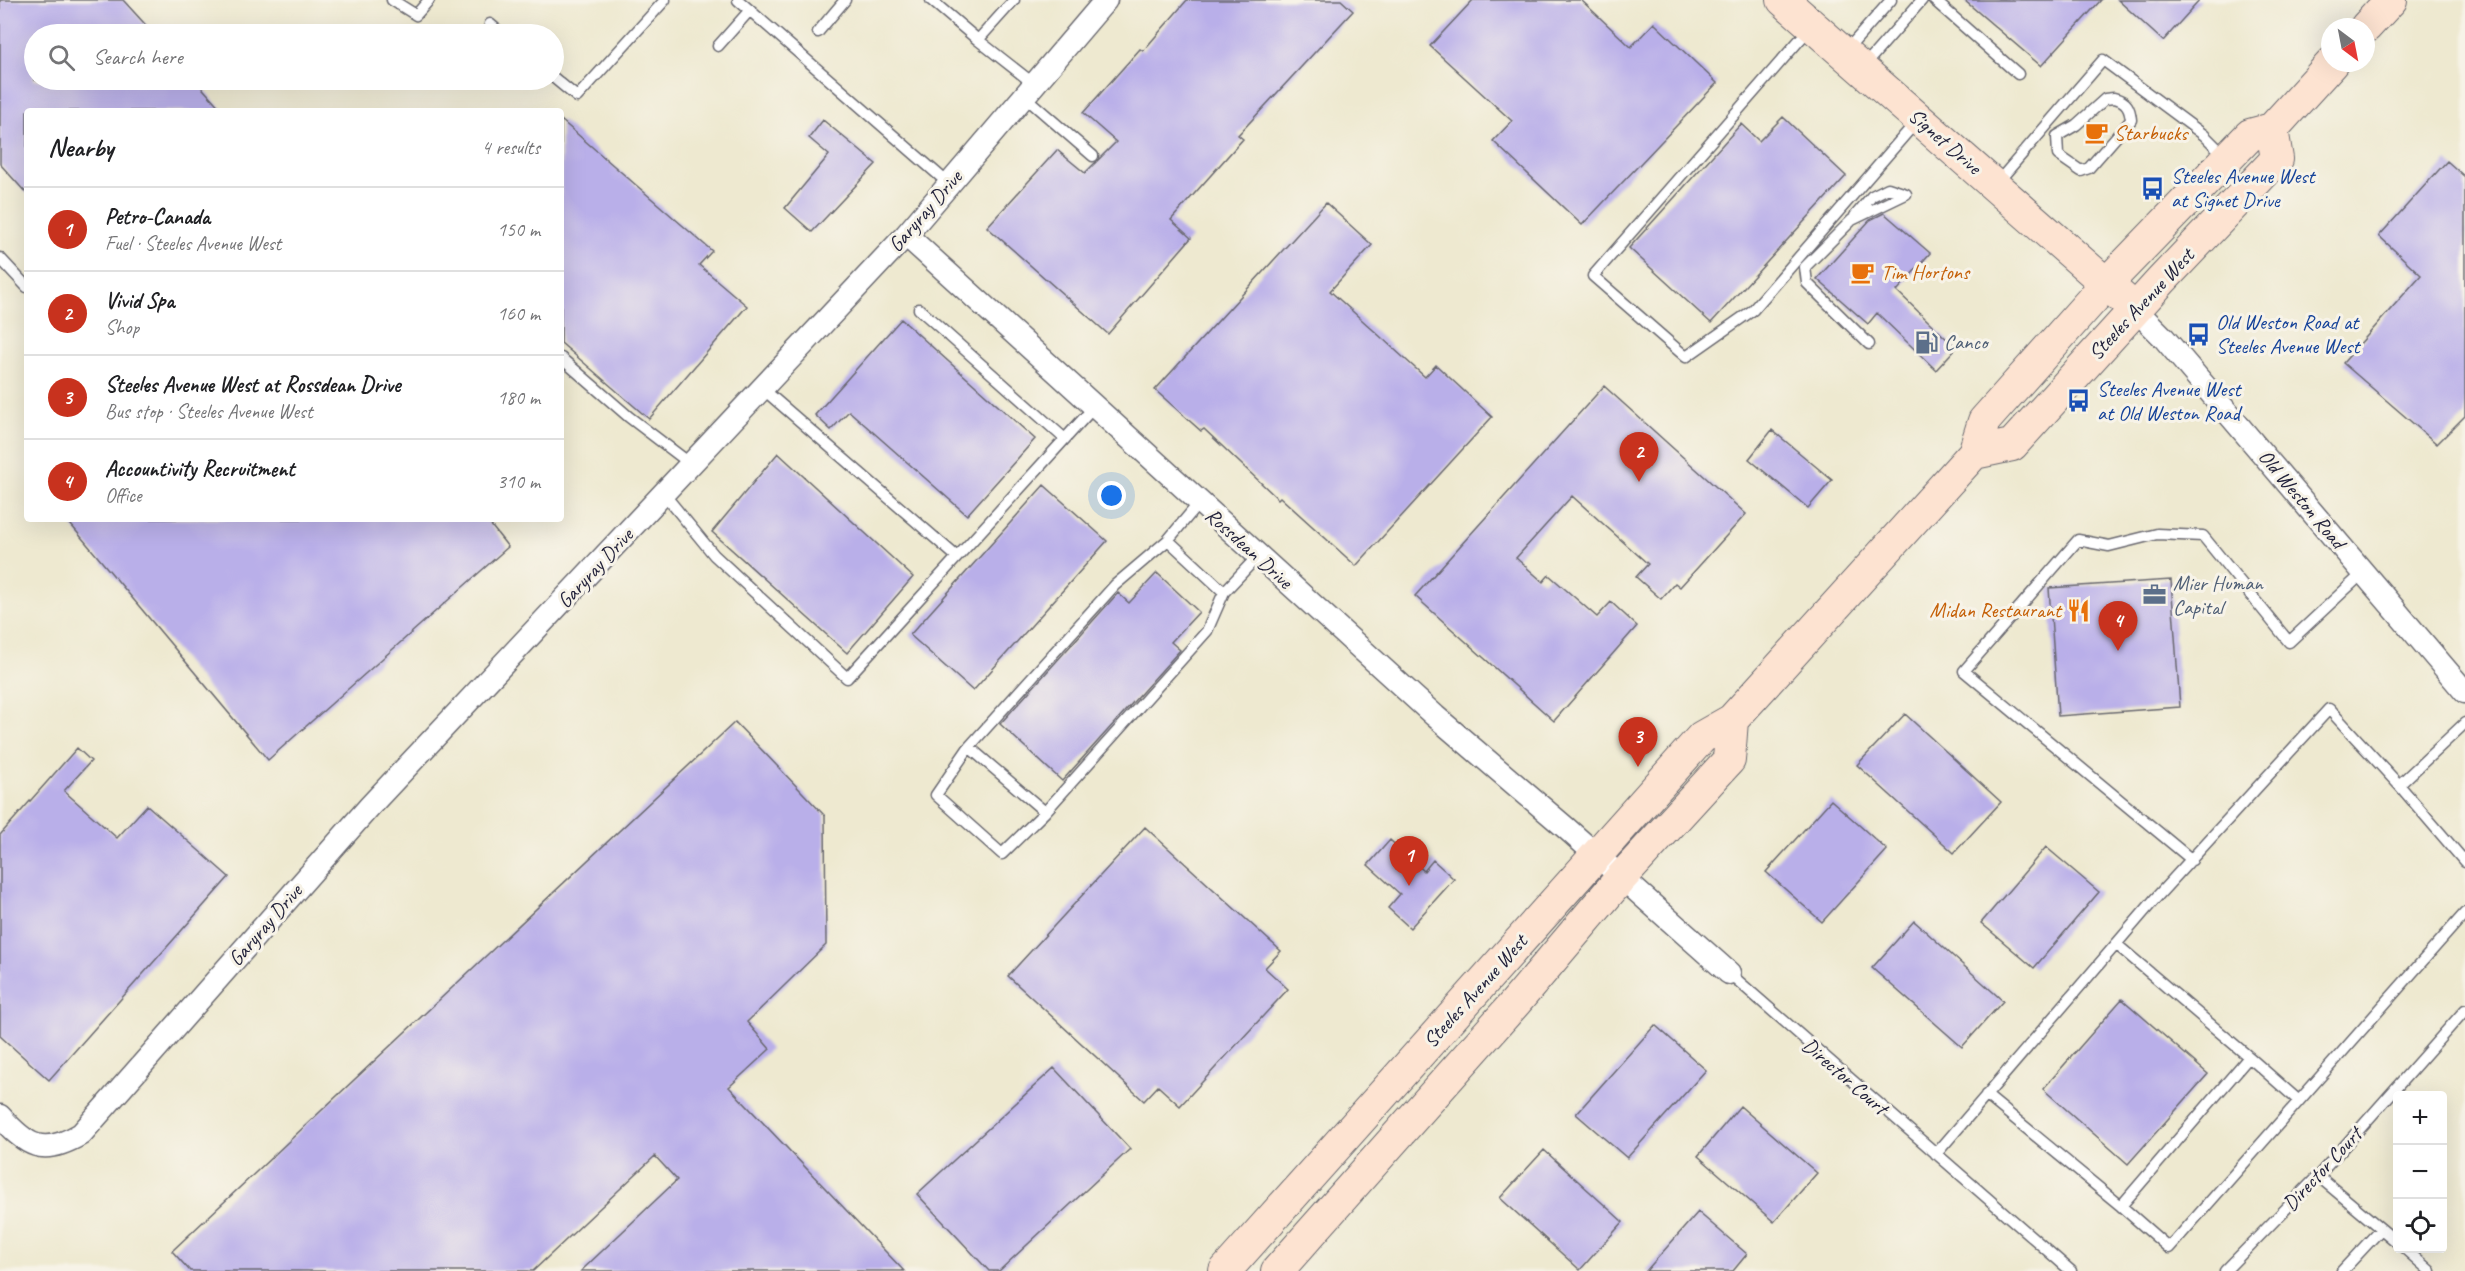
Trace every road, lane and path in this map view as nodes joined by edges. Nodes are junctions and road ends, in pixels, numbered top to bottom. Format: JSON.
{"nodes":[{"id":1,"x":392,"y":0,"type":"edge"},
{"id":2,"x":429,"y":0,"type":"edge"},
{"id":3,"x":665,"y":0,"type":"edge"},
{"id":4,"x":738,"y":0,"type":"edge"},
{"id":5,"x":845,"y":0,"type":"edge"},
{"id":6,"x":931,"y":0,"type":"edge"},
{"id":7,"x":1014,"y":0,"type":"edge"},
{"id":8,"x":1106,"y":0,"type":"edge"},
{"id":9,"x":1783,"y":0,"type":"edge"},
{"id":10,"x":1891,"y":0,"type":"edge"},
{"id":11,"x":1922,"y":0,"type":"edge"},
{"id":12,"x":1934,"y":0,"type":"edge"},
{"id":13,"x":2391,"y":0,"type":"edge"},
{"id":14,"x":750,"y":10,"type":"junction"},
{"id":15,"x":2374,"y":18,"type":"edge"},
{"id":16,"x":1812,"y":26,"type":"junction"},
{"id":17,"x":818,"y":32,"type":"dead end"},
{"id":18,"x":978,"y":40,"type":"junction"},
{"id":19,"x":718,"y":46,"type":"dead end"},
{"id":20,"x":1853,"y":61,"type":"junction"},
{"id":21,"x":2324,"y":72,"type":"edge"},
{"id":22,"x":2018,"y":74,"type":"dead end"},
{"id":23,"x":564,"y":87,"type":"edge"},
{"id":24,"x":1029,"y":90,"type":"junction"},
{"id":25,"x":1919,"y":119,"type":"junction"},
{"id":26,"x":2045,"y":126,"type":"junction"},
{"id":27,"x":2272,"y":129,"type":"junction"},
{"id":28,"x":2057,"y":136,"type":"junction"},
{"id":29,"x":1093,"y":156,"type":"dead end"},
{"id":30,"x":2227,"y":158,"type":"junction"},
{"id":31,"x":949,"y":184,"type":"junction"},
{"id":32,"x":1995,"y":185,"type":"junction"},
{"id":33,"x":1906,"y":194,"type":"dead end"},
{"id":34,"x":906,"y":235,"type":"junction"},
{"id":35,"x":0,"y":258,"type":"edge"},
{"id":36,"x":2107,"y":283,"type":"junction"},
{"id":37,"x":24,"y":284,"type":"edge"},
{"id":38,"x":919,"y":309,"type":"dead end"},
{"id":39,"x":2135,"y":309,"type":"junction"},
{"id":40,"x":1869,"y":344,"type":"dead end"},
{"id":41,"x":564,"y":361,"type":"edge"},
{"id":42,"x":763,"y":389,"type":"junction"},
{"id":43,"x":1094,"y":407,"type":"junction"},
{"id":44,"x":1065,"y":439,"type":"junction"},
{"id":45,"x":1974,"y":453,"type":"junction"},
{"id":46,"x":692,"y":465,"type":"junction"},
{"id":47,"x":664,"y":494,"type":"junction"},
{"id":48,"x":1199,"y":503,"type":"junction"},
{"id":49,"x":1168,"y":540,"type":"junction"},
{"id":50,"x":1258,"y":556,"type":"junction"},
{"id":51,"x":957,"y":557,"type":"junction"},
{"id":52,"x":2364,"y":572,"type":"junction"},
{"id":53,"x":1224,"y":592,"type":"junction"},
{"id":54,"x":2465,"y":692,"type":"edge"},
{"id":55,"x":1732,"y":720,"type":"junction"},
{"id":56,"x":2465,"y":723,"type":"edge"},
{"id":57,"x":969,"y":747,"type":"junction"},
{"id":58,"x":2399,"y":785,"type":"junction"},
{"id":59,"x":1045,"y":812,"type":"junction"},
{"id":60,"x":1596,"y":856,"type":"junction"},
{"id":61,"x":2192,"y":860,"type":"junction"},
{"id":62,"x":2465,"y":862,"type":"edge"},
{"id":63,"x":1622,"y":878,"type":"junction"},
{"id":64,"x":2465,"y":913,"type":"edge"},
{"id":65,"x":2116,"y":944,"type":"junction"},
{"id":66,"x":1729,"y":974,"type":"joint"},
{"id":67,"x":2465,"y":1010,"type":"edge"},
{"id":68,"x":2249,"y":1058,"type":"junction"},
{"id":69,"x":1986,"y":1095,"type":"junction"},
{"id":70,"x":2299,"y":1101,"type":"junction"},
{"id":71,"x":0,"y":1116,"type":"edge"},
{"id":72,"x":1936,"y":1154,"type":"junction"},
{"id":73,"x":2318,"y":1176,"type":"junction"},
{"id":74,"x":2121,"y":1206,"type":"junction"},
{"id":75,"x":2381,"y":1229,"type":"junction"},
{"id":76,"x":2393,"y":1240,"type":"edge"},
{"id":77,"x":2410,"y":1253,"type":"edge"},
{"id":78,"x":1225,"y":1271,"type":"edge"},
{"id":79,"x":1277,"y":1271,"type":"edge"},
{"id":80,"x":2071,"y":1271,"type":"edge"},
{"id":81,"x":2225,"y":1271,"type":"edge"},
{"id":82,"x":2342,"y":1271,"type":"edge"},
{"id":83,"x":2430,"y":1271,"type":"edge"}],
"edges":[{"from":1,"to":2,"type":"lane"},
{"from":3,"to":23,"type":"lane"},
{"from":4,"to":14,"type":"lane"},
{"from":5,"to":17,"type":"lane"},
{"from":6,"to":18,"type":"lane"},
{"from":7,"to":18,"type":"lane"},
{"from":8,"to":24,"type":"street","name":"Garyray Drive"},
{"from":9,"to":16,"type":"main road","name":"Signet Drive"},
{"from":10,"to":20,"type":"lane"},
{"from":11,"to":20,"type":"lane"},
{"from":12,"to":22,"type":"lane"},
{"from":13,"to":15,"type":"main road"},
{"from":14,"to":19,"type":"lane"},
{"from":14,"to":31,"type":"lane"},
{"from":16,"to":20,"type":"main road","name":"Signet Drive"},
{"from":16,"to":25,"type":"lane"},
{"from":18,"to":24,"type":"lane"},
{"from":20,"to":25,"type":"main road","name":"Signet Drive"},
{"from":21,"to":27,"type":"main road","name":"Steeles Avenue West"},
{"from":24,"to":29,"type":"lane"},
{"from":24,"to":31,"type":"street","name":"Garyray Drive"},
{"from":25,"to":32,"type":"main road","name":"Signet Drive"},
{"from":26,"to":28,"type":"lane"},
{"from":26,"to":30,"type":"lane"},
{"from":26,"to":32,"type":"lane"},
{"from":27,"to":30,"type":"main road","name":"Steeles Avenue West"},
{"from":27,"to":39,"type":"main road","name":"Steeles Avenue West"},
{"from":28,"to":28,"type":"lane"},
{"from":30,"to":36,"type":"main road","name":"Steeles Avenue West"},
{"from":31,"to":34,"type":"street","name":"Garyray Drive"},
{"from":32,"to":36,"type":"main road","name":"Signet Drive"},
{"from":33,"to":40,"type":"lane"},
{"from":34,"to":42,"type":"street","name":"Garyray Drive"},
{"from":34,"to":43,"type":"street","name":"Rossdean Drive"},
{"from":35,"to":37,"type":"lane"},
{"from":36,"to":39,"type":"main road","name":"Signet Drive"},
{"from":36,"to":45,"type":"main road","name":"Steeles Avenue West"},
{"from":38,"to":44,"type":"lane"},
{"from":39,"to":45,"type":"main road","name":"Steeles Avenue West"},
{"from":39,"to":52,"type":"street","name":"Old Weston Road"},
{"from":41,"to":46,"type":"lane"},
{"from":42,"to":46,"type":"street","name":"Garyray Drive"},
{"from":42,"to":51,"type":"lane"},
{"from":43,"to":44,"type":"lane"},
{"from":43,"to":48,"type":"street","name":"Rossdean Drive"},
{"from":44,"to":51,"type":"lane"},
{"from":45,"to":55,"type":"main road","name":"Steeles Avenue West"},
{"from":46,"to":47,"type":"street","name":"Garyray Drive"},
{"from":47,"to":51,"type":"lane"},
{"from":47,"to":71,"type":"street","name":"Garyray Drive"},
{"from":48,"to":49,"type":"lane"},
{"from":48,"to":50,"type":"street","name":"Rossdean Drive"},
{"from":49,"to":53,"type":"lane"},
{"from":49,"to":57,"type":"lane"},
{"from":50,"to":53,"type":"lane"},
{"from":50,"to":60,"type":"street","name":"Rossdean Drive"},
{"from":52,"to":54,"type":"street","name":"Old Weston Road"},
{"from":52,"to":61,"type":"lane"},
{"from":53,"to":59,"type":"lane"},
{"from":55,"to":60,"type":"main road","name":"Steeles Avenue West"},
{"from":55,"to":63,"type":"main road","name":"Steeles Avenue West"},
{"from":56,"to":58,"type":"lane"},
{"from":57,"to":59,"type":"lane"},
{"from":57,"to":59,"type":"lane"},
{"from":58,"to":61,"type":"lane"},
{"from":58,"to":62,"type":"lane"},
{"from":60,"to":63,"type":"street","name":"Rossdean Drive"},
{"from":60,"to":78,"type":"main road","name":"Steeles Avenue West"},
{"from":61,"to":65,"type":"lane"},
{"from":63,"to":66,"type":"street","name":"Director Court"},
{"from":63,"to":79,"type":"main road","name":"Steeles Avenue West"},
{"from":64,"to":70,"type":"lane"},
{"from":65,"to":68,"type":"lane"},
{"from":65,"to":69,"type":"lane"},
{"from":66,"to":72,"type":"lane","name":"Director Court"},
{"from":67,"to":73,"type":"lane","name":"Director Court"},
{"from":68,"to":70,"type":"lane"},
{"from":68,"to":74,"type":"lane"},
{"from":69,"to":72,"type":"lane"},
{"from":69,"to":74,"type":"lane"},
{"from":70,"to":74,"type":"lane"},
{"from":72,"to":80,"type":"lane","name":"Director Court"},
{"from":73,"to":75,"type":"lane"},
{"from":73,"to":81,"type":"lane","name":"Director Court"},
{"from":75,"to":76,"type":"lane"},
{"from":75,"to":82,"type":"lane"},
{"from":77,"to":83,"type":"lane"}]}
